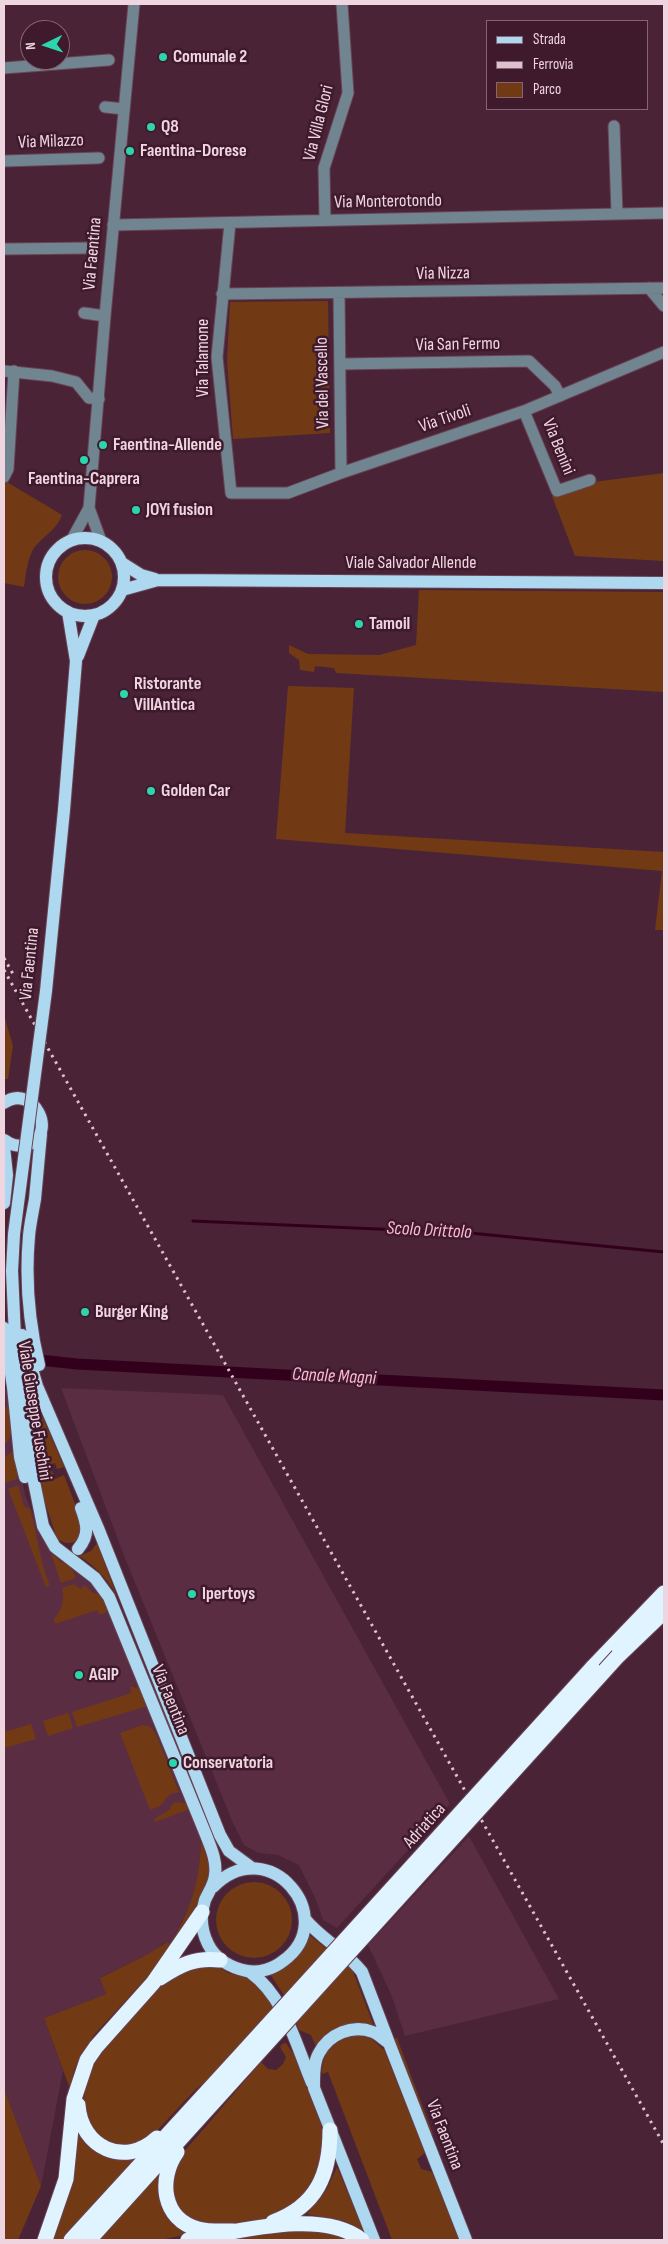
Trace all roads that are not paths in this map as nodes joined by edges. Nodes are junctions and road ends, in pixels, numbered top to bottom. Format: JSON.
{"nodes":[{"id":1,"x":134,"y":4,"type":"edge"},
{"id":2,"x":342,"y":4,"type":"edge"},
{"id":3,"x":109,"y":60,"type":"dead end"},
{"id":4,"x":4,"y":68,"type":"edge"},
{"id":5,"x":105,"y":107,"type":"dead end"},
{"id":6,"x":124,"y":109,"type":"junction"},
{"id":7,"x":614,"y":126,"type":"dead end"},
{"id":8,"x":99,"y":158,"type":"dead end"},
{"id":9,"x":4,"y":161,"type":"edge"},
{"id":10,"x":664,"y":213,"type":"edge"},
{"id":11,"x":617,"y":214,"type":"junction"},
{"id":12,"x":325,"y":220,"type":"junction"},
{"id":13,"x":230,"y":223,"type":"junction"},
{"id":14,"x":113,"y":225,"type":"junction"},
{"id":15,"x":90,"y":248,"type":"dead end"},
{"id":16,"x":4,"y":250,"type":"edge"},
{"id":17,"x":649,"y":288,"type":"junction"},
{"id":18,"x":664,"y":288,"type":"edge"},
{"id":19,"x":339,"y":293,"type":"junction"},
{"id":20,"x":222,"y":294,"type":"junction"},
{"id":21,"x":664,"y":306,"type":"edge"},
{"id":22,"x":84,"y":313,"type":"dead end"},
{"id":23,"x":105,"y":316,"type":"junction"},
{"id":24,"x":664,"y":352,"type":"edge"},
{"id":25,"x":341,"y":364,"type":"junction"},
{"id":26,"x":9,"y":371,"type":"edge"},
{"id":27,"x":560,"y":396,"type":"junction"},
{"id":28,"x":99,"y":399,"type":"junction"},
{"id":29,"x":524,"y":411,"type":"junction"},
{"id":30,"x":341,"y":473,"type":"junction"},
{"id":31,"x":4,"y":477,"type":"edge"},
{"id":32,"x":590,"y":480,"type":"dead end"},
{"id":33,"x":231,"y":493,"type":"joint"},
{"id":34,"x":90,"y":508,"type":"junction"},
{"id":35,"x":71,"y":541,"type":"junction"},
{"id":36,"x":101,"y":541,"type":"junction"},
{"id":37,"x":122,"y":564,"type":"junction"},
{"id":38,"x":158,"y":580,"type":"junction"},
{"id":39,"x":664,"y":583,"type":"edge"},
{"id":40,"x":122,"y":590,"type":"junction"},
{"id":41,"x":68,"y":612,"type":"junction"},
{"id":42,"x":94,"y":615,"type":"junction"},
{"id":43,"x":76,"y":661,"type":"junction"},
{"id":44,"x":5,"y":1101,"type":"edge"},
{"id":45,"x":41,"y":1134,"type":"junction"},
{"id":46,"x":4,"y":1140,"type":"edge"},
{"id":47,"x":4,"y":1146,"type":"edge"},
{"id":48,"x":4,"y":1203,"type":"edge"},
{"id":49,"x":16,"y":1336,"type":"edge"},
{"id":50,"x":16,"y":1375,"type":"joint"},
{"id":51,"x":81,"y":1487,"type":"junction"},
{"id":52,"x":43,"y":1526,"type":"joint"},
{"id":53,"x":98,"y":1528,"type":"junction"},
{"id":54,"x":56,"y":1547,"type":"junction"},
{"id":55,"x":78,"y":1549,"type":"junction"},
{"id":56,"x":664,"y":1593,"type":"edge"},
{"id":57,"x":664,"y":1612,"type":"edge"},
{"id":58,"x":252,"y":1868,"type":"junction"},
{"id":59,"x":213,"y":1887,"type":"junction"},
{"id":60,"x":202,"y":1912,"type":"junction"},
{"id":61,"x":305,"y":1919,"type":"junction"},
{"id":62,"x":220,"y":1960,"type":"junction"},
{"id":63,"x":250,"y":1972,"type":"junction"},
{"id":64,"x":152,"y":1983,"type":"junction"},
{"id":65,"x":389,"y":2044,"type":"junction"},
{"id":66,"x":248,"y":2056,"type":"junction"},
{"id":67,"x":78,"y":2084,"type":"junction"},
{"id":68,"x":314,"y":2088,"type":"junction"},
{"id":69,"x":217,"y":2091,"type":"junction"},
{"id":70,"x":330,"y":2130,"type":"junction"},
{"id":71,"x":259,"y":2227,"type":"junction"},
{"id":72,"x":234,"y":2231,"type":"junction"},
{"id":73,"x":44,"y":2240,"type":"edge"},
{"id":74,"x":71,"y":2240,"type":"edge"},
{"id":75,"x":89,"y":2240,"type":"edge"},
{"id":76,"x":188,"y":2240,"type":"edge"},
{"id":77,"x":362,"y":2240,"type":"edge"},
{"id":78,"x":374,"y":2240,"type":"edge"},
{"id":79,"x":466,"y":2240,"type":"edge"}],
"edges":[{"from":1,"to":6,"type":"street","name":"Via Faentina"},
{"from":2,"to":12,"type":"street","name":"Via Villa Glori"},
{"from":3,"to":4,"type":"street"},
{"from":5,"to":6,"type":"street"},
{"from":6,"to":14,"type":"street","name":"Via Faentina"},
{"from":7,"to":11,"type":"street"},
{"from":8,"to":9,"type":"street","name":"Via Milazzo"},
{"from":10,"to":11,"type":"street","name":"Via Monterotondo"},
{"from":11,"to":12,"type":"street","name":"Via Monterotondo"},
{"from":12,"to":13,"type":"street","name":"Via Monterotondo"},
{"from":13,"to":14,"type":"street","name":"Via Monterotondo"},
{"from":13,"to":20,"type":"street","name":"Via Talamone"},
{"from":14,"to":23,"type":"street","name":"Via Faentina"},
{"from":15,"to":16,"type":"street"},
{"from":17,"to":18,"type":"street","name":"Via Nizza"},
{"from":17,"to":19,"type":"street","name":"Via Nizza"},
{"from":17,"to":21,"type":"street"},
{"from":19,"to":20,"type":"street","name":"Via Nizza"},
{"from":19,"to":25,"type":"street","name":"Via del Vascello"},
{"from":20,"to":33,"type":"street","name":"Via Talamone"},
{"from":22,"to":23,"type":"street"},
{"from":23,"to":28,"type":"street","name":"Via Faentina"},
{"from":24,"to":27,"type":"street","name":"Via Tivoli"},
{"from":25,"to":27,"type":"street","name":"Via San Fermo"},
{"from":25,"to":30,"type":"street","name":"Via del Vascello"},
{"from":26,"to":28,"type":"street"},
{"from":26,"to":31,"type":"street"},
{"from":27,"to":29,"type":"street","name":"Via Tivoli"},
{"from":28,"to":34,"type":"street","name":"Via Faentina"},
{"from":29,"to":30,"type":"street","name":"Via Tivoli"},
{"from":29,"to":32,"type":"street","name":"Via Benini"},
{"from":30,"to":33,"type":"street","name":"Via Tivoli"},
{"from":34,"to":35,"type":"street","name":"Via Faentina"},
{"from":34,"to":36,"type":"street","name":"Via Faentina"},
{"from":35,"to":36,"type":"main road"},
{"from":35,"to":41,"type":"main road"},
{"from":36,"to":37,"type":"main road"},
{"from":37,"to":38,"type":"main road","name":"Viale Salvador Allende"},
{"from":37,"to":40,"type":"main road"},
{"from":38,"to":39,"type":"main road","name":"Viale Salvador Allende"},
{"from":38,"to":40,"type":"main road","name":"Viale Salvador Allende"},
{"from":40,"to":42,"type":"main road"},
{"from":41,"to":42,"type":"main road"},
{"from":41,"to":43,"type":"main road","name":"Via Faentina"},
{"from":42,"to":43,"type":"main road","name":"Via Faentina"},
{"from":43,"to":49,"type":"main road","name":"Via Faentina","bridge":true},
{"from":44,"to":45,"type":"main road","name":"Viale Giuseppe Fuschini"},
{"from":45,"to":46,"type":"main road"},
{"from":45,"to":49,"type":"main road","name":"Viale Giuseppe Fuschini"},
{"from":47,"to":48,"type":"main road"},
{"from":49,"to":50,"type":"main road","name":"Via Faentina"},
{"from":49,"to":51,"type":"main road","name":"Via Faentina"},
{"from":50,"to":52,"type":"main road","name":"Viale Giuseppe Fuschini"},
{"from":51,"to":53,"type":"main road","name":"Via Faentina"},
{"from":51,"to":55,"type":"main road"},
{"from":52,"to":54,"type":"main road","name":"Via Faentina"},
{"from":53,"to":55,"type":"main road"},
{"from":53,"to":58,"type":"main road","name":"Via Faentina"},
{"from":54,"to":55,"type":"main road"},
{"from":54,"to":59,"type":"main road","name":"Via Faentina"},
{"from":56,"to":66,"type":"highway","name":"Adriatica","bridge":true},
{"from":57,"to":66,"type":"highway","name":"Adriatica","bridge":true},
{"from":58,"to":59,"type":"main road"},
{"from":58,"to":61,"type":"main road"},
{"from":59,"to":60,"type":"main road"},
{"from":60,"to":62,"type":"main road"},
{"from":60,"to":64,"type":"highway"},
{"from":61,"to":63,"type":"main road"},
{"from":61,"to":65,"type":"main road","name":"Via Faentina"},
{"from":62,"to":63,"type":"main road"},
{"from":62,"to":64,"type":"highway"},
{"from":63,"to":68,"type":"main road"},
{"from":64,"to":67,"type":"highway"},
{"from":65,"to":68,"type":"main road"},
{"from":65,"to":79,"type":"main road","name":"Via Faentina"},
{"from":66,"to":69,"type":"highway","name":"Adriatica"},
{"from":67,"to":69,"type":"highway"},
{"from":67,"to":73,"type":"highway"},
{"from":68,"to":70,"type":"main road"},
{"from":69,"to":72,"type":"highway"},
{"from":69,"to":74,"type":"highway"},
{"from":69,"to":75,"type":"highway"},
{"from":70,"to":71,"type":"highway"},
{"from":70,"to":78,"type":"main road"},
{"from":71,"to":72,"type":"highway"},
{"from":71,"to":77,"type":"highway"},
{"from":72,"to":76,"type":"highway"}]}
